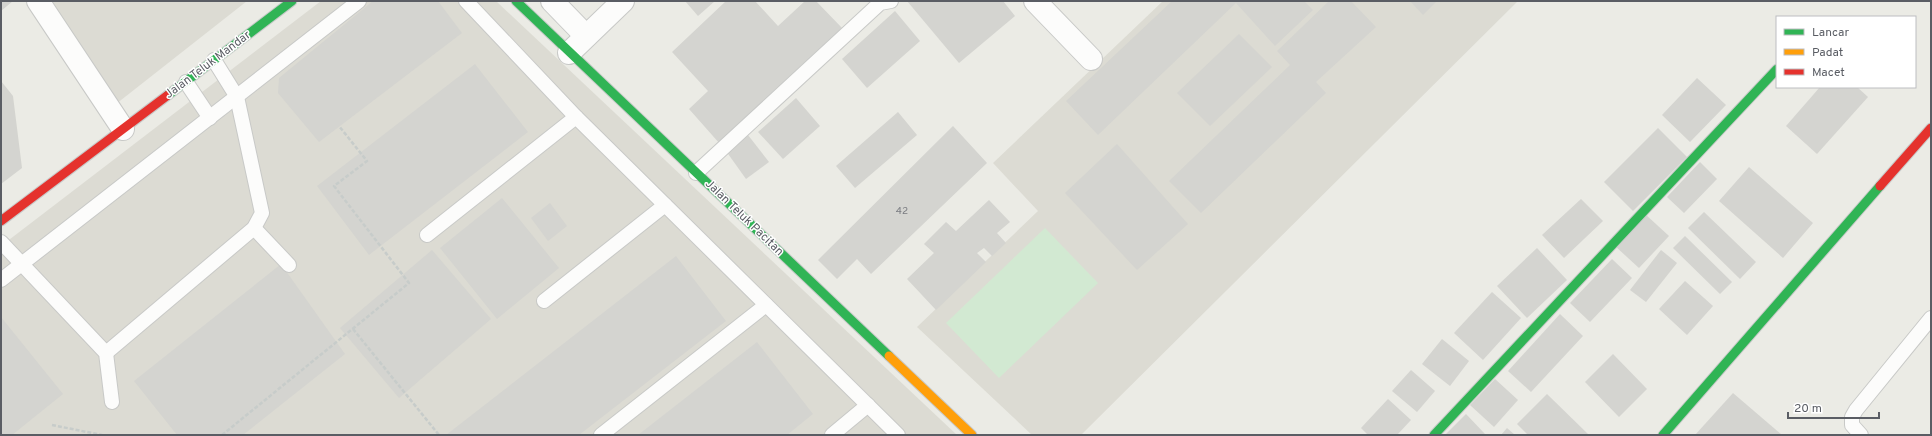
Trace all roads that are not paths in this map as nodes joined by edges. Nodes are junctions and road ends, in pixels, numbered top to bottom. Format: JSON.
{"nodes":[{"id":1,"x":38,"y":1,"type":"edge"},
{"id":2,"x":292,"y":1,"type":"edge"},
{"id":3,"x":359,"y":1,"type":"edge"},
{"id":4,"x":466,"y":1,"type":"edge"},
{"id":5,"x":516,"y":1,"type":"edge"},
{"id":6,"x":552,"y":1,"type":"edge"},
{"id":7,"x":624,"y":1,"type":"edge"},
{"id":8,"x":891,"y":1,"type":"edge"},
{"id":9,"x":1035,"y":1,"type":"edge"},
{"id":10,"x":586,"y":36,"type":"junction"},
{"id":11,"x":569,"y":53,"type":"junction"},
{"id":12,"x":1091,"y":59,"type":"dead end"},
{"id":13,"x":214,"y":60,"type":"junction"},
{"id":14,"x":1776,"y":70,"type":"edge"},
{"id":15,"x":186,"y":82,"type":"junction"},
{"id":16,"x":237,"y":97,"type":"junction"},
{"id":17,"x":576,"y":117,"type":"junction"},
{"id":18,"x":210,"y":118,"type":"junction"},
{"id":19,"x":1931,"y":128,"type":"edge"},
{"id":20,"x":123,"y":129,"type":"junction"},
{"id":21,"x":696,"y":173,"type":"junction"},
{"id":22,"x":666,"y":205,"type":"junction"},
{"id":23,"x":1,"y":221,"type":"edge"},
{"id":24,"x":254,"y":228,"type":"junction"},
{"id":25,"x":427,"y":235,"type":"dead end"},
{"id":26,"x":1,"y":242,"type":"edge"},
{"id":27,"x":21,"y":264,"type":"junction"},
{"id":28,"x":289,"y":265,"type":"dead end"},
{"id":29,"x":1,"y":280,"type":"edge"},
{"id":30,"x":544,"y":301,"type":"dead end"},
{"id":31,"x":766,"y":305,"type":"junction"},
{"id":32,"x":1931,"y":318,"type":"edge"},
{"id":33,"x":106,"y":353,"type":"junction"},
{"id":34,"x":112,"y":402,"type":"dead end"},
{"id":35,"x":868,"y":405,"type":"junction"},
{"id":36,"x":601,"y":435,"type":"edge"},
{"id":37,"x":832,"y":435,"type":"edge"},
{"id":38,"x":898,"y":435,"type":"edge"},
{"id":39,"x":972,"y":435,"type":"edge"},
{"id":40,"x":1434,"y":435,"type":"edge"},
{"id":41,"x":1663,"y":435,"type":"edge"},
{"id":42,"x":1861,"y":435,"type":"edge"}],
"edges":[{"from":1,"to":20,"type":"street"},
{"from":2,"to":13,"type":"street","name":"Jalan Teluk Mandar"},
{"from":3,"to":16,"type":"lane"},
{"from":4,"to":17,"type":"lane"},
{"from":5,"to":11,"type":"street","name":"Jalan Teluk Pacitan"},
{"from":6,"to":10,"type":"street"},
{"from":7,"to":10,"type":"street"},
{"from":8,"to":21,"type":"lane"},
{"from":9,"to":12,"type":"street"},
{"from":10,"to":11,"type":"street"},
{"from":11,"to":21,"type":"street","name":"Jalan Teluk Pacitan"},
{"from":13,"to":15,"type":"street","name":"Jalan Teluk Mandar"},
{"from":13,"to":16,"type":"lane"},
{"from":14,"to":40,"type":"street"},
{"from":15,"to":18,"type":"lane"},
{"from":15,"to":20,"type":"street","name":"Jalan Teluk Mandar"},
{"from":16,"to":18,"type":"lane"},
{"from":16,"to":24,"type":"lane"},
{"from":17,"to":22,"type":"lane"},
{"from":17,"to":25,"type":"lane"},
{"from":18,"to":27,"type":"lane"},
{"from":19,"to":41,"type":"street"},
{"from":20,"to":23,"type":"street","name":"Jalan Teluk Mandar"},
{"from":21,"to":39,"type":"street","name":"Jalan Teluk Pacitan"},
{"from":22,"to":30,"type":"lane"},
{"from":22,"to":31,"type":"lane"},
{"from":24,"to":28,"type":"lane"},
{"from":24,"to":33,"type":"lane"},
{"from":26,"to":27,"type":"lane"},
{"from":27,"to":29,"type":"lane"},
{"from":27,"to":33,"type":"lane"},
{"from":31,"to":35,"type":"lane"},
{"from":31,"to":36,"type":"lane"},
{"from":32,"to":42,"type":"lane"},
{"from":33,"to":34,"type":"lane"},
{"from":35,"to":37,"type":"lane"},
{"from":35,"to":38,"type":"lane"}]}
